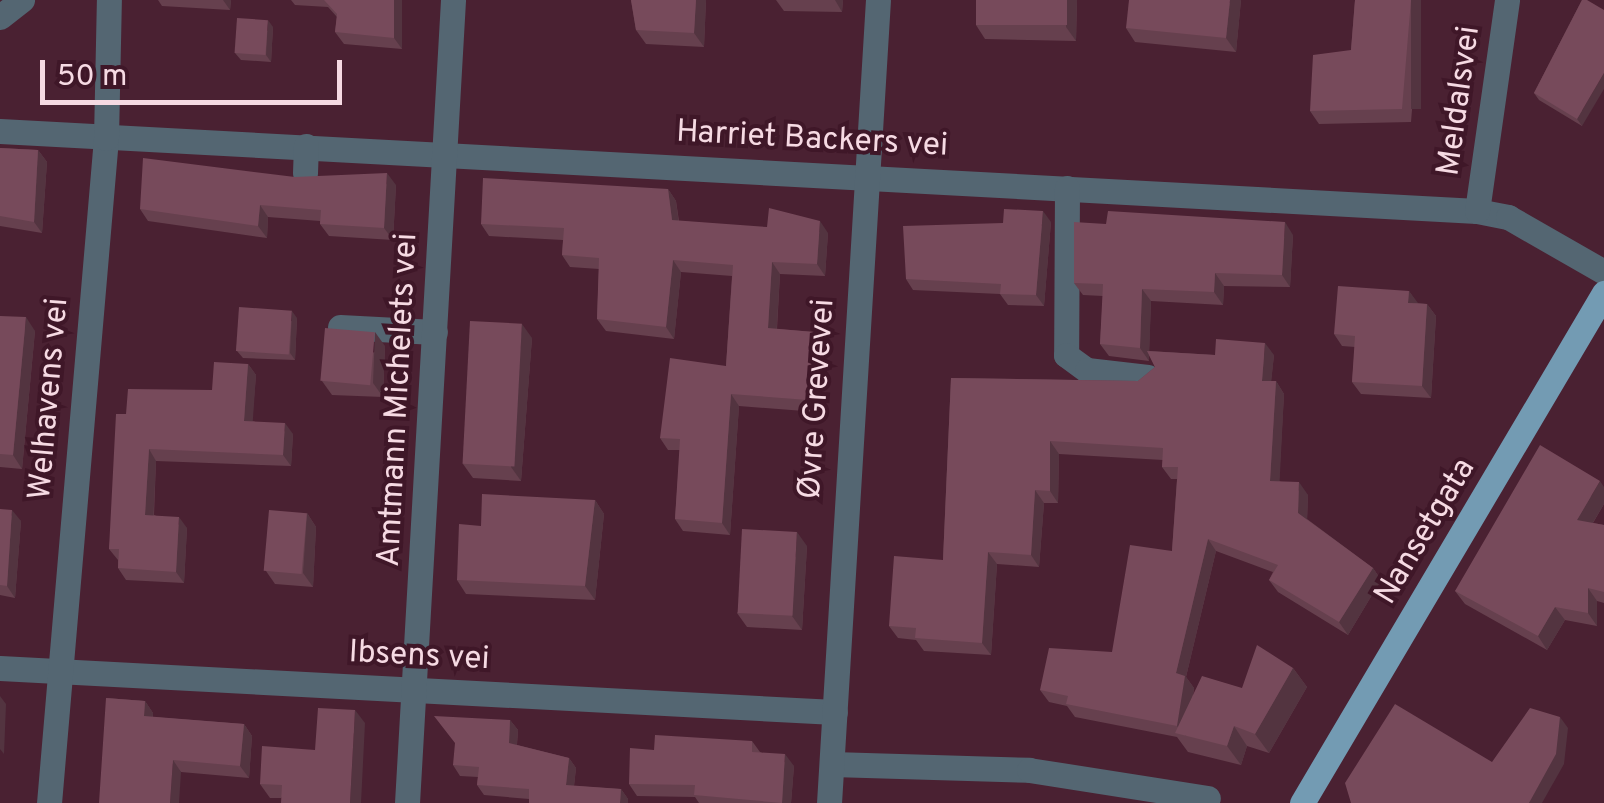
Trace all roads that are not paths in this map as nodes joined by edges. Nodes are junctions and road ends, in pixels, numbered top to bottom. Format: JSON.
{"nodes":[{"id":1,"x":22,"y":0,"type":"edge"},
{"id":2,"x":109,"y":0,"type":"edge"},
{"id":3,"x":454,"y":0,"type":"edge"},
{"id":4,"x":878,"y":0,"type":"edge"},
{"id":5,"x":1506,"y":0,"type":"edge"},
{"id":6,"x":0,"y":16,"type":"edge"},
{"id":7,"x":0,"y":131,"type":"edge"},
{"id":8,"x":106,"y":138,"type":"junction"},
{"id":9,"x":306,"y":146,"type":"junction"},
{"id":10,"x":445,"y":152,"type":"junction"},
{"id":11,"x":305,"y":173,"type":"edge"},
{"id":12,"x":864,"y":178,"type":"junction"},
{"id":13,"x":1067,"y":188,"type":"junction"},
{"id":14,"x":1477,"y":210,"type":"junction"},
{"id":15,"x":1604,"y":272,"type":"edge"},
{"id":16,"x":1604,"y":293,"type":"edge"},
{"id":17,"x":340,"y":327,"type":"edge"},
{"id":18,"x":435,"y":332,"type":"junction"},
{"id":19,"x":1148,"y":377,"type":"edge"},
{"id":20,"x":0,"y":668,"type":"edge"},
{"id":21,"x":62,"y":670,"type":"junction"},
{"id":22,"x":415,"y":689,"type":"junction"},
{"id":23,"x":835,"y":712,"type":"junction"},
{"id":24,"x":832,"y":764,"type":"junction"},
{"id":25,"x":1208,"y":798,"type":"dead end"},
{"id":26,"x":50,"y":803,"type":"edge"},
{"id":27,"x":406,"y":803,"type":"edge"},
{"id":28,"x":829,"y":803,"type":"edge"},
{"id":29,"x":1302,"y":803,"type":"edge"}],
"edges":[{"from":1,"to":6,"type":"street"},
{"from":2,"to":8,"type":"street","name":"Welhavens vei"},
{"from":3,"to":10,"type":"street","name":"Amtmann Michelets vei"},
{"from":4,"to":12,"type":"street","name":"Øvre Grevevei"},
{"from":5,"to":14,"type":"street","name":"Meldalsvei"},
{"from":7,"to":8,"type":"street","name":"Harriet Backers vei"},
{"from":8,"to":9,"type":"street","name":"Harriet Backers vei"},
{"from":8,"to":21,"type":"street","name":"Welhavens vei"},
{"from":9,"to":10,"type":"street","name":"Harriet Backers vei"},
{"from":9,"to":11,"type":"street"},
{"from":10,"to":12,"type":"street","name":"Harriet Backers vei"},
{"from":10,"to":18,"type":"street","name":"Amtmann Michelets vei"},
{"from":12,"to":13,"type":"street","name":"Harriet Backers vei"},
{"from":12,"to":23,"type":"street","name":"Øvre Grevevei"},
{"from":13,"to":14,"type":"street","name":"Harriet Backers vei"},
{"from":13,"to":19,"type":"street"},
{"from":14,"to":15,"type":"street","name":"Harriet Backers vei"},
{"from":16,"to":29,"type":"main road","name":"Nansetgata"},
{"from":17,"to":18,"type":"street"},
{"from":18,"to":22,"type":"street","name":"Amtmann Michelets vei"},
{"from":20,"to":21,"type":"street","name":"Ibsens vei"},
{"from":21,"to":22,"type":"street","name":"Ibsens vei"},
{"from":21,"to":26,"type":"street","name":"Welhavens vei"},
{"from":22,"to":23,"type":"street","name":"Ibsens vei"},
{"from":22,"to":27,"type":"street","name":"Amtmann Michelets vei"},
{"from":23,"to":24,"type":"street","name":"Øvre Grevevei"},
{"from":24,"to":25,"type":"street"},
{"from":24,"to":28,"type":"street","name":"Øvre Grevevei"}]}
